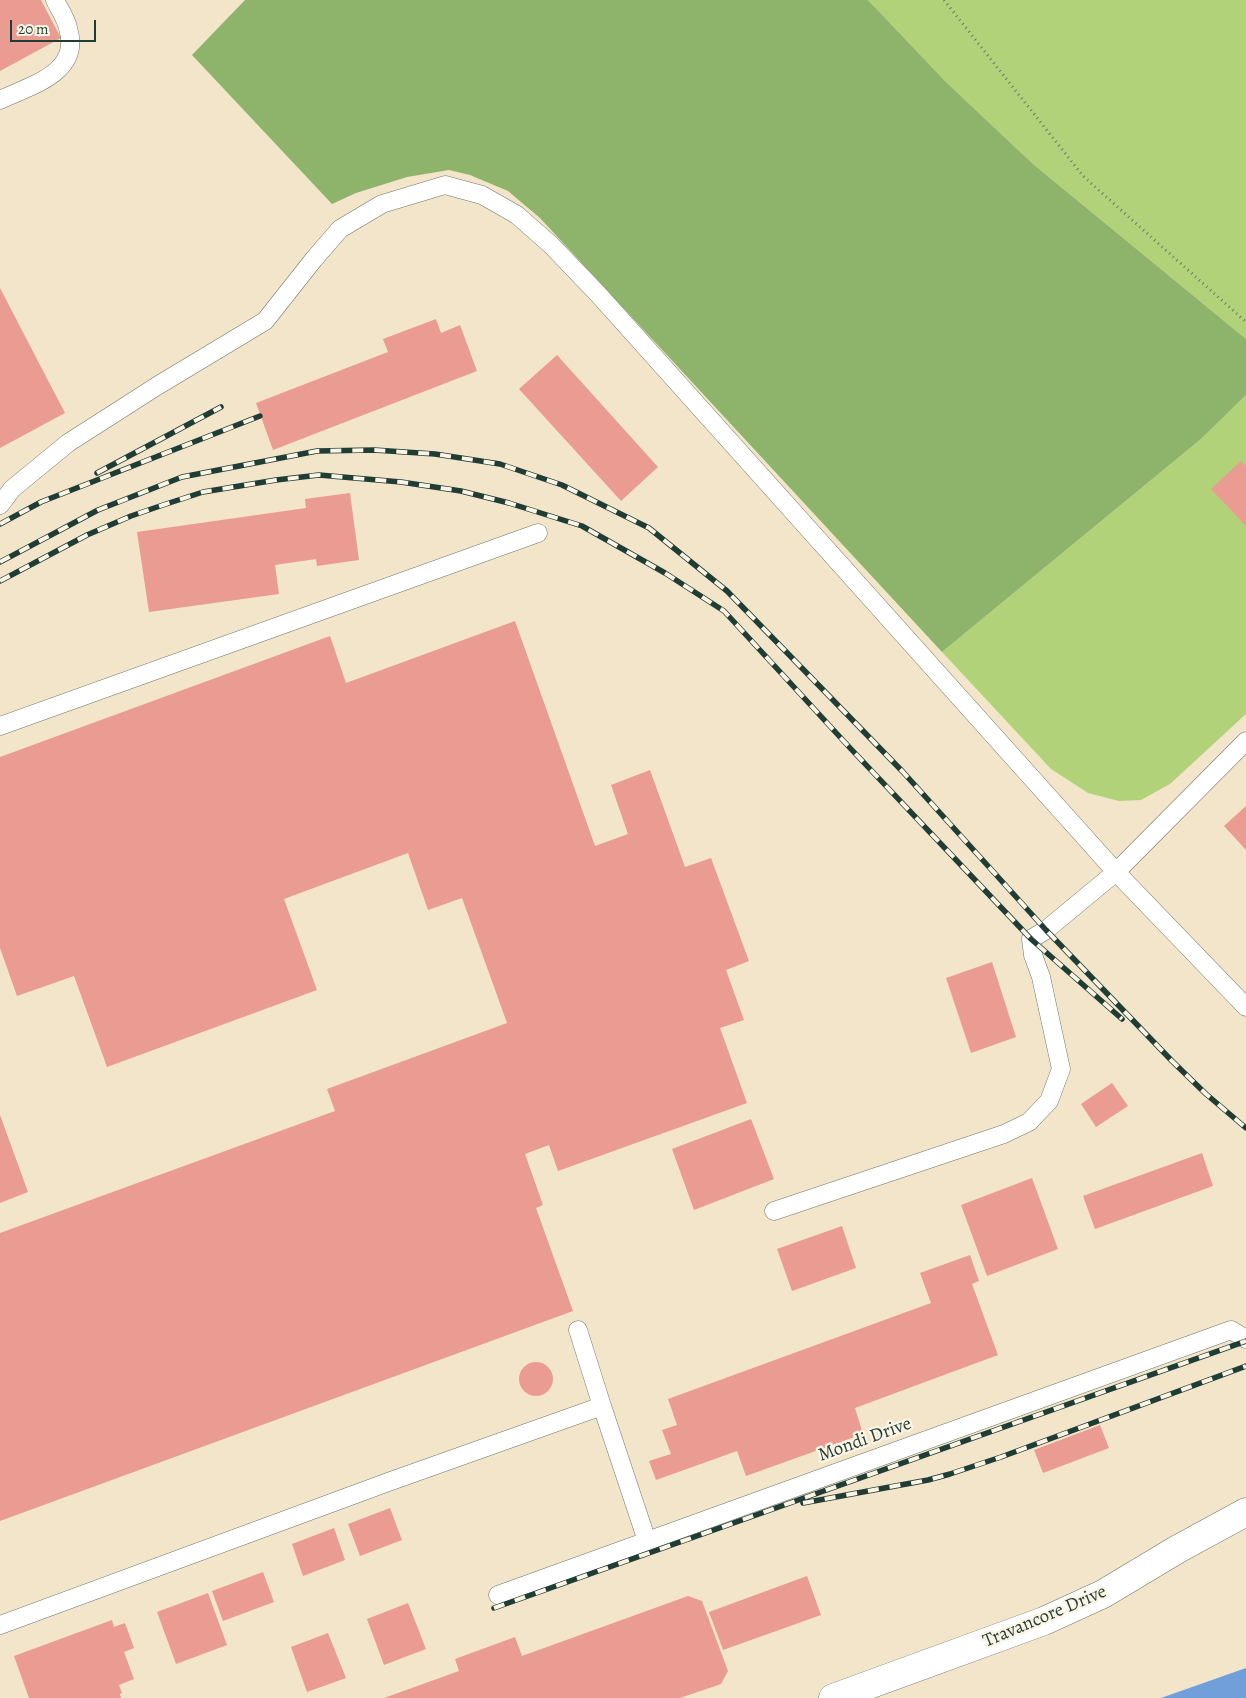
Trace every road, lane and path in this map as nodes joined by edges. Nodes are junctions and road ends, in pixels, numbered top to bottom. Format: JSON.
{"nodes":[{"id":1,"x":55,"y":0,"type":"edge"},
{"id":2,"x":944,"y":0,"type":"edge"},
{"id":3,"x":0,"y":100,"type":"edge"},
{"id":4,"x":1246,"y":322,"type":"edge"},
{"id":5,"x":0,"y":506,"type":"edge"},
{"id":6,"x":538,"y":533,"type":"dead end"},
{"id":7,"x":0,"y":726,"type":"edge"},
{"id":8,"x":1246,"y":741,"type":"edge"},
{"id":9,"x":1116,"y":872,"type":"junction"},
{"id":10,"x":1246,"y":1007,"type":"edge"},
{"id":11,"x":774,"y":1211,"type":"dead end"},
{"id":12,"x":1238,"y":1328,"type":"edge"},
{"id":13,"x":578,"y":1330,"type":"dead end"},
{"id":14,"x":1246,"y":1339,"type":"edge"},
{"id":15,"x":602,"y":1406,"type":"junction"},
{"id":16,"x":1246,"y":1512,"type":"edge"},
{"id":17,"x":646,"y":1541,"type":"junction"},
{"id":18,"x":498,"y":1595,"type":"dead end"},
{"id":19,"x":0,"y":1624,"type":"edge"},
{"id":20,"x":832,"y":1698,"type":"edge"}],
"edges":[{"from":1,"to":3,"type":"lane"},
{"from":2,"to":4,"type":"path"},
{"from":5,"to":9,"type":"lane"},
{"from":6,"to":7,"type":"lane"},
{"from":8,"to":9,"type":"lane"},
{"from":9,"to":10,"type":"lane"},
{"from":9,"to":11,"type":"lane"},
{"from":12,"to":14,"type":"lane","name":"Mondi Drive"},
{"from":12,"to":17,"type":"lane","name":"Mondi Drive"},
{"from":13,"to":15,"type":"lane"},
{"from":15,"to":17,"type":"lane"},
{"from":15,"to":19,"type":"lane"},
{"from":16,"to":20,"type":"street","name":"Travancore Drive"},
{"from":17,"to":18,"type":"lane","name":"Mondi Drive"}]}
